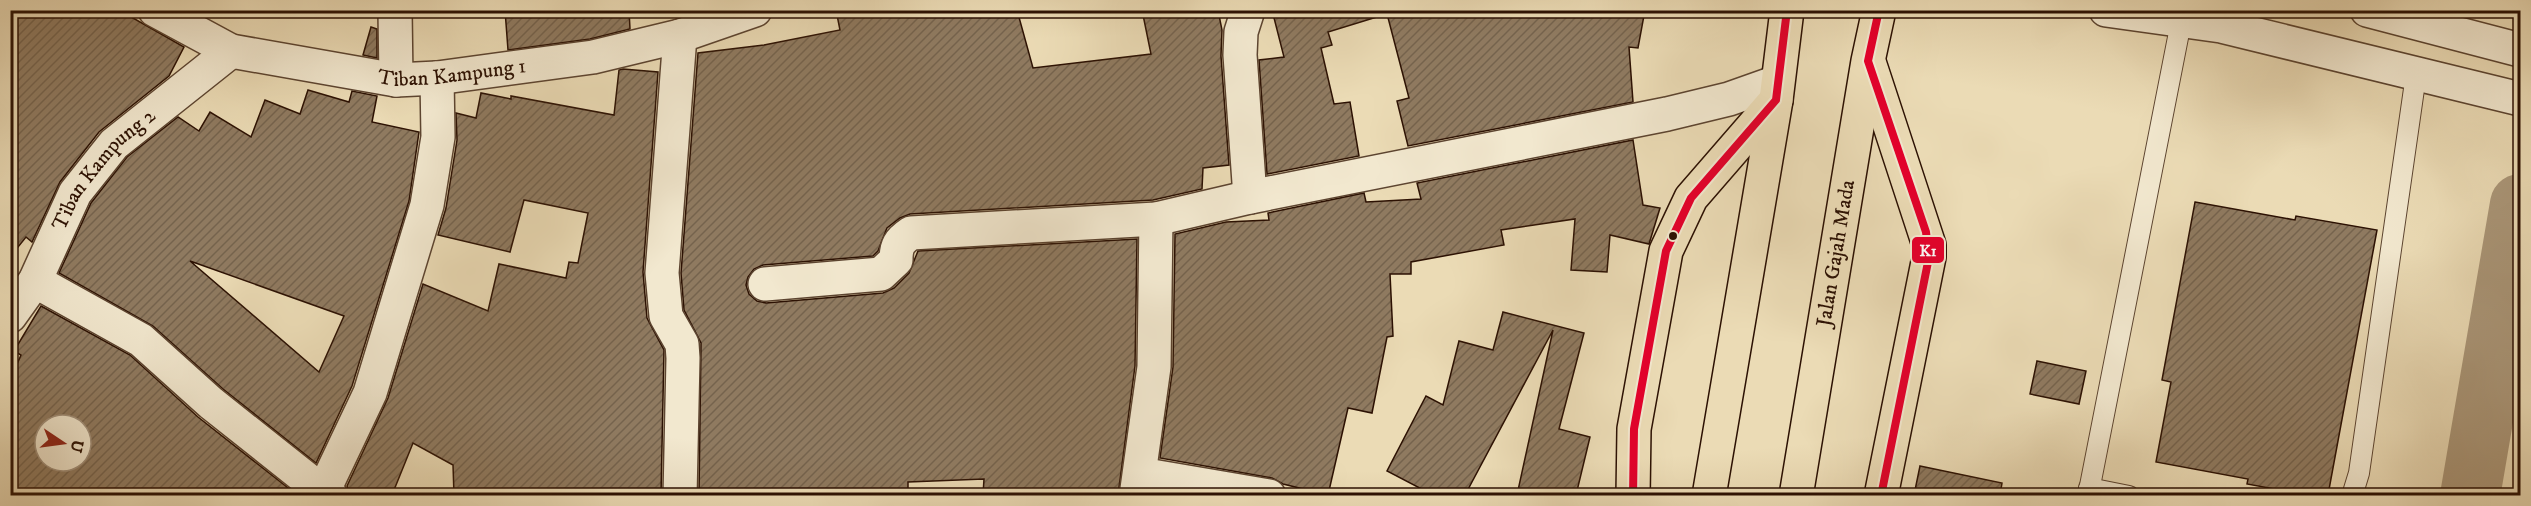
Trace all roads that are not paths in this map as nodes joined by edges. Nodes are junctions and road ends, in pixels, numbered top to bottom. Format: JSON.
{"nodes":[{"id":1,"x":155,"y":10,"type":"edge"},
{"id":2,"x":395,"y":10,"type":"edge"},
{"id":3,"x":755,"y":10,"type":"edge"},
{"id":4,"x":1248,"y":10,"type":"edge"},
{"id":5,"x":2106,"y":10,"type":"edge"},
{"id":6,"x":2367,"y":10,"type":"edge"},
{"id":7,"x":1880,"y":11,"type":"edge"},
{"id":8,"x":2182,"y":15,"type":"edge"},
{"id":9,"x":2422,"y":17,"type":"edge"},
{"id":10,"x":1781,"y":18,"type":"edge"},
{"id":11,"x":680,"y":36,"type":"junction"},
{"id":12,"x":2515,"y":48,"type":"edge"},
{"id":13,"x":231,"y":51,"type":"junction"},
{"id":14,"x":1869,"y":61,"type":"junction"},
{"id":15,"x":2416,"y":75,"type":"junction"},
{"id":16,"x":437,"y":78,"type":"junction"},
{"id":17,"x":396,"y":80,"type":"junction"},
{"id":18,"x":1777,"y":91,"type":"junction"},
{"id":19,"x":2507,"y":96,"type":"edge"},
{"id":20,"x":1250,"y":197,"type":"junction"},
{"id":21,"x":1156,"y":219,"type":"junction"},
{"id":22,"x":35,"y":281,"type":"junction"},
{"id":23,"x":765,"y":284,"type":"dead end"},
{"id":24,"x":10,"y":316,"type":"edge"},
{"id":25,"x":1138,"y":484,"type":"edge"},
{"id":26,"x":2088,"y":492,"type":"edge"},
{"id":27,"x":327,"y":494,"type":"edge"},
{"id":28,"x":680,"y":495,"type":"edge"},
{"id":29,"x":1269,"y":495,"type":"edge"},
{"id":30,"x":1634,"y":495,"type":"edge"},
{"id":31,"x":1709,"y":495,"type":"edge"},
{"id":32,"x":1796,"y":495,"type":"edge"},
{"id":33,"x":1881,"y":495,"type":"edge"},
{"id":34,"x":2129,"y":495,"type":"edge"},
{"id":35,"x":2352,"y":495,"type":"edge"}],
"edges":[{"from":1,"to":13,"type":"street","name":"Tiban Kampung 1"},
{"from":2,"to":17,"type":"street"},
{"from":3,"to":11,"type":"street","name":"Tiban Kampung 1"},
{"from":4,"to":20,"type":"street"},
{"from":5,"to":8,"type":"street"},
{"from":6,"to":9,"type":"street"},
{"from":7,"to":14,"type":"highway","name":"Jalan Gajah Mada"},
{"from":8,"to":15,"type":"street"},
{"from":8,"to":26,"type":"lane"},
{"from":9,"to":12,"type":"street"},
{"from":10,"to":18,"type":"highway"},
{"from":11,"to":16,"type":"street","name":"Tiban Kampung 1"},
{"from":11,"to":28,"type":"street"},
{"from":13,"to":17,"type":"street","name":"Tiban Kampung 1"},
{"from":13,"to":22,"type":"street","name":"Tiban Kampung 2"},
{"from":14,"to":32,"type":"highway","name":"Jalan Gajah Mada"},
{"from":14,"to":33,"type":"highway"},
{"from":15,"to":19,"type":"street"},
{"from":15,"to":35,"type":"lane"},
{"from":16,"to":17,"type":"street","name":"Tiban Kampung 1"},
{"from":16,"to":27,"type":"street"},
{"from":18,"to":20,"type":"street"},
{"from":18,"to":30,"type":"highway"},
{"from":18,"to":31,"type":"highway"},
{"from":20,"to":21,"type":"street"},
{"from":21,"to":23,"type":"street"},
{"from":21,"to":25,"type":"street"},
{"from":22,"to":24,"type":"street","name":"Tiban Kampung 2"},
{"from":22,"to":27,"type":"street"},
{"from":25,"to":29,"type":"street"},
{"from":26,"to":34,"type":"lane"}]}
